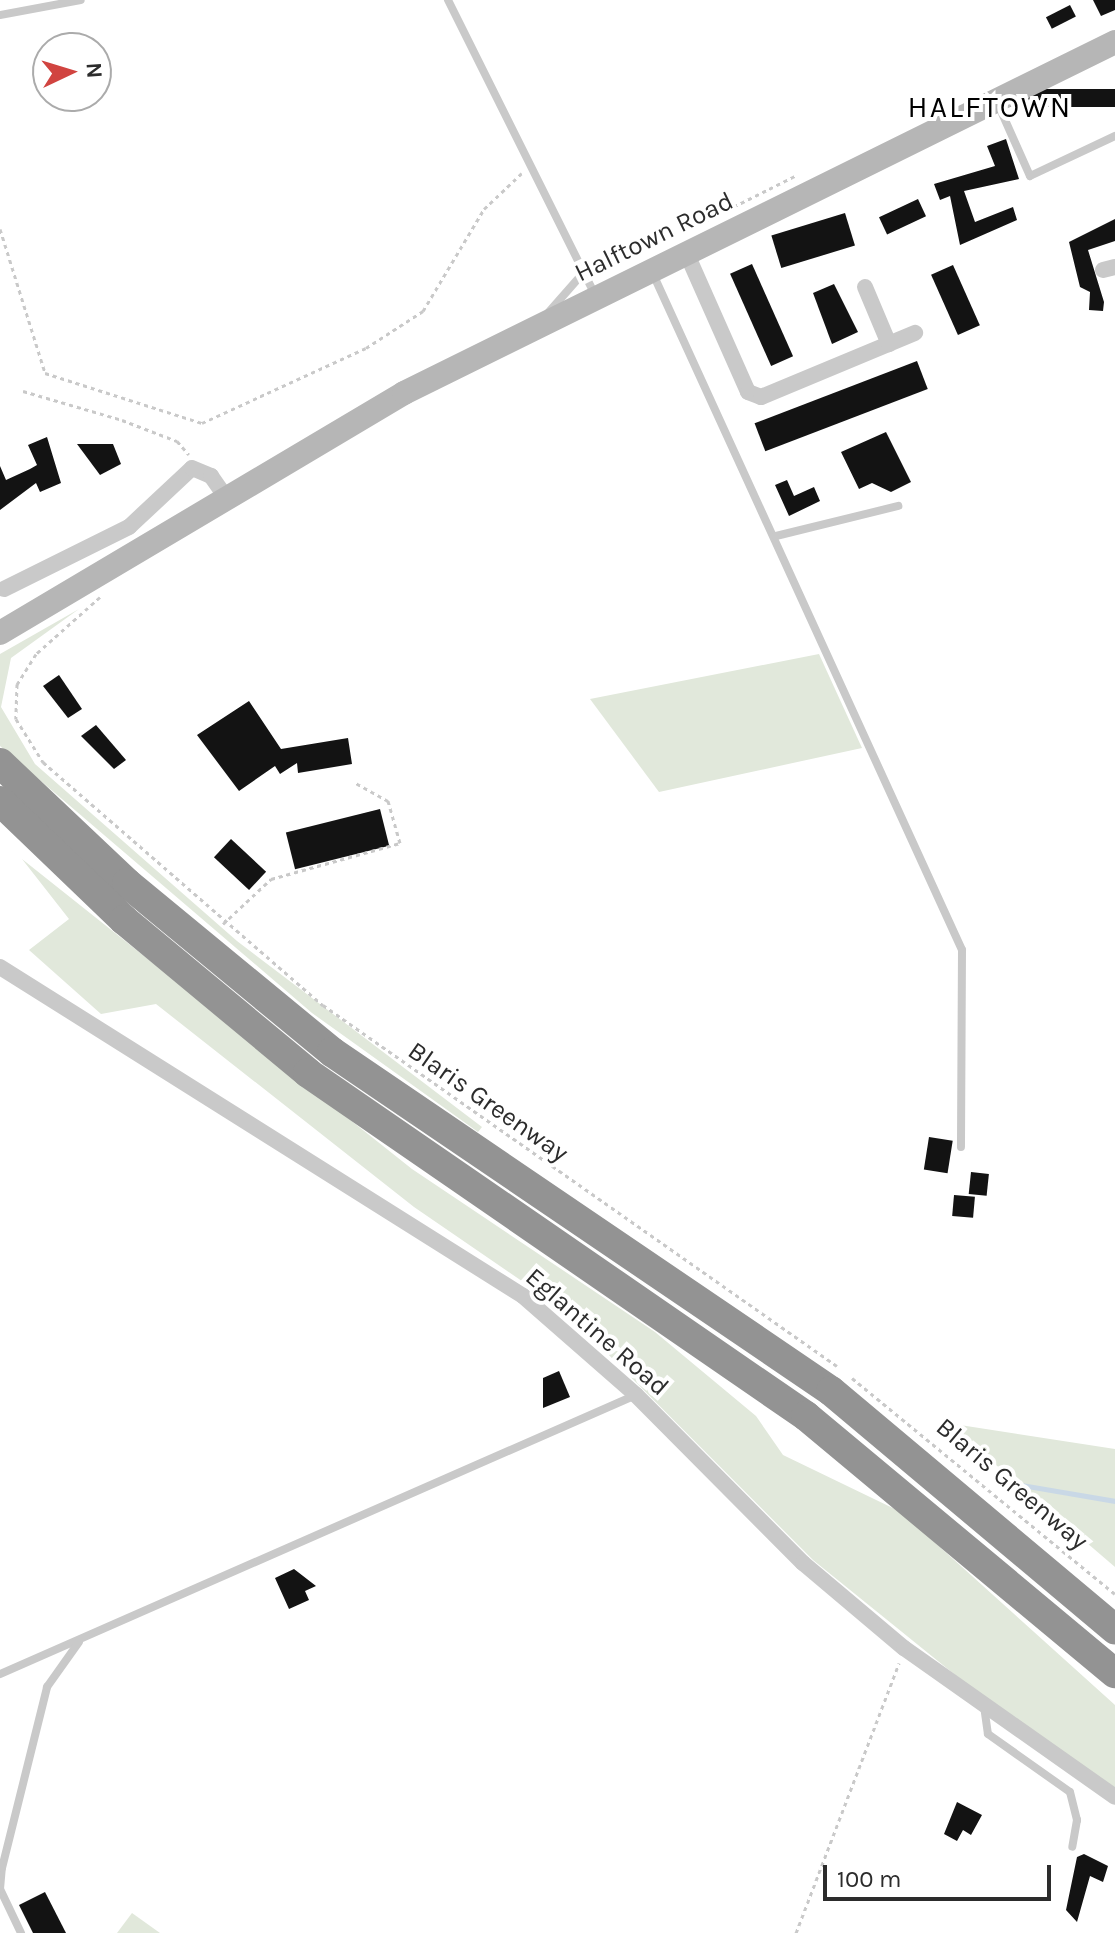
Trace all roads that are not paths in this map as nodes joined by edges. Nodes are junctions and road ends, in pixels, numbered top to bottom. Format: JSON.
{"nodes":[{"id":1,"x":81,"y":0,"type":"edge"},
{"id":2,"x":448,"y":0,"type":"edge"},
{"id":3,"x":0,"y":15,"type":"edge"},
{"id":4,"x":1115,"y":42,"type":"edge"},
{"id":5,"x":996,"y":101,"type":"junction"},
{"id":6,"x":1115,"y":136,"type":"edge"},
{"id":7,"x":686,"y":252,"type":"junction"},
{"id":8,"x":651,"y":270,"type":"junction"},
{"id":9,"x":584,"y":272,"type":"junction"},
{"id":10,"x":865,"y":287,"type":"dead end"},
{"id":11,"x":596,"y":297,"type":"junction"},
{"id":12,"x":541,"y":323,"type":"junction"},
{"id":13,"x":915,"y":333,"type":"dead end"},
{"id":14,"x":889,"y":344,"type":"junction"},
{"id":15,"x":228,"y":500,"type":"junction"},
{"id":16,"x":898,"y":506,"type":"dead end"},
{"id":17,"x":776,"y":536,"type":"junction"},
{"id":18,"x":4,"y":589,"type":"dead end"},
{"id":19,"x":0,"y":633,"type":"edge"},
{"id":20,"x":0,"y":763,"type":"edge"},
{"id":21,"x":0,"y":801,"type":"edge"},
{"id":22,"x":0,"y":967,"type":"edge"},
{"id":23,"x":961,"y":1147,"type":"dead end"},
{"id":24,"x":636,"y":1395,"type":"junction"},
{"id":25,"x":1115,"y":1629,"type":"edge"},
{"id":26,"x":80,"y":1639,"type":"junction"},
{"id":27,"x":1115,"y":1673,"type":"edge"},
{"id":28,"x":0,"y":1674,"type":"edge"},
{"id":29,"x":984,"y":1705,"type":"junction"},
{"id":30,"x":1115,"y":1797,"type":"edge"},
{"id":31,"x":1072,"y":1847,"type":"dead end"},
{"id":32,"x":21,"y":1933,"type":"edge"}],
"edges":[{"from":1,"to":3,"type":"lane"},
{"from":2,"to":9,"type":"lane"},
{"from":4,"to":5,"type":"street","name":"Halftown Road"},
{"from":5,"to":6,"type":"lane"},
{"from":5,"to":7,"type":"street","name":"Halftown Road"},
{"from":7,"to":8,"type":"street","name":"Halftown Road"},
{"from":7,"to":14,"type":"street"},
{"from":8,"to":11,"type":"street","name":"Halftown Road"},
{"from":8,"to":17,"type":"lane"},
{"from":9,"to":11,"type":"lane"},
{"from":9,"to":12,"type":"lane"},
{"from":10,"to":14,"type":"street"},
{"from":11,"to":12,"type":"street","name":"Halftown Road"},
{"from":12,"to":15,"type":"street","name":"Halftown Road"},
{"from":13,"to":14,"type":"street"},
{"from":15,"to":18,"type":"street"},
{"from":15,"to":19,"type":"street","name":"Halftown Road"},
{"from":16,"to":17,"type":"lane"},
{"from":17,"to":23,"type":"lane"},
{"from":20,"to":25,"type":"highway"},
{"from":21,"to":27,"type":"highway"},
{"from":22,"to":24,"type":"street","name":"Eglantine Road"},
{"from":24,"to":26,"type":"lane"},
{"from":24,"to":29,"type":"street","name":"Eglantine Road"},
{"from":26,"to":28,"type":"lane"},
{"from":26,"to":32,"type":"lane"},
{"from":29,"to":30,"type":"street","name":"Eglantine Road"},
{"from":29,"to":31,"type":"lane"}]}
